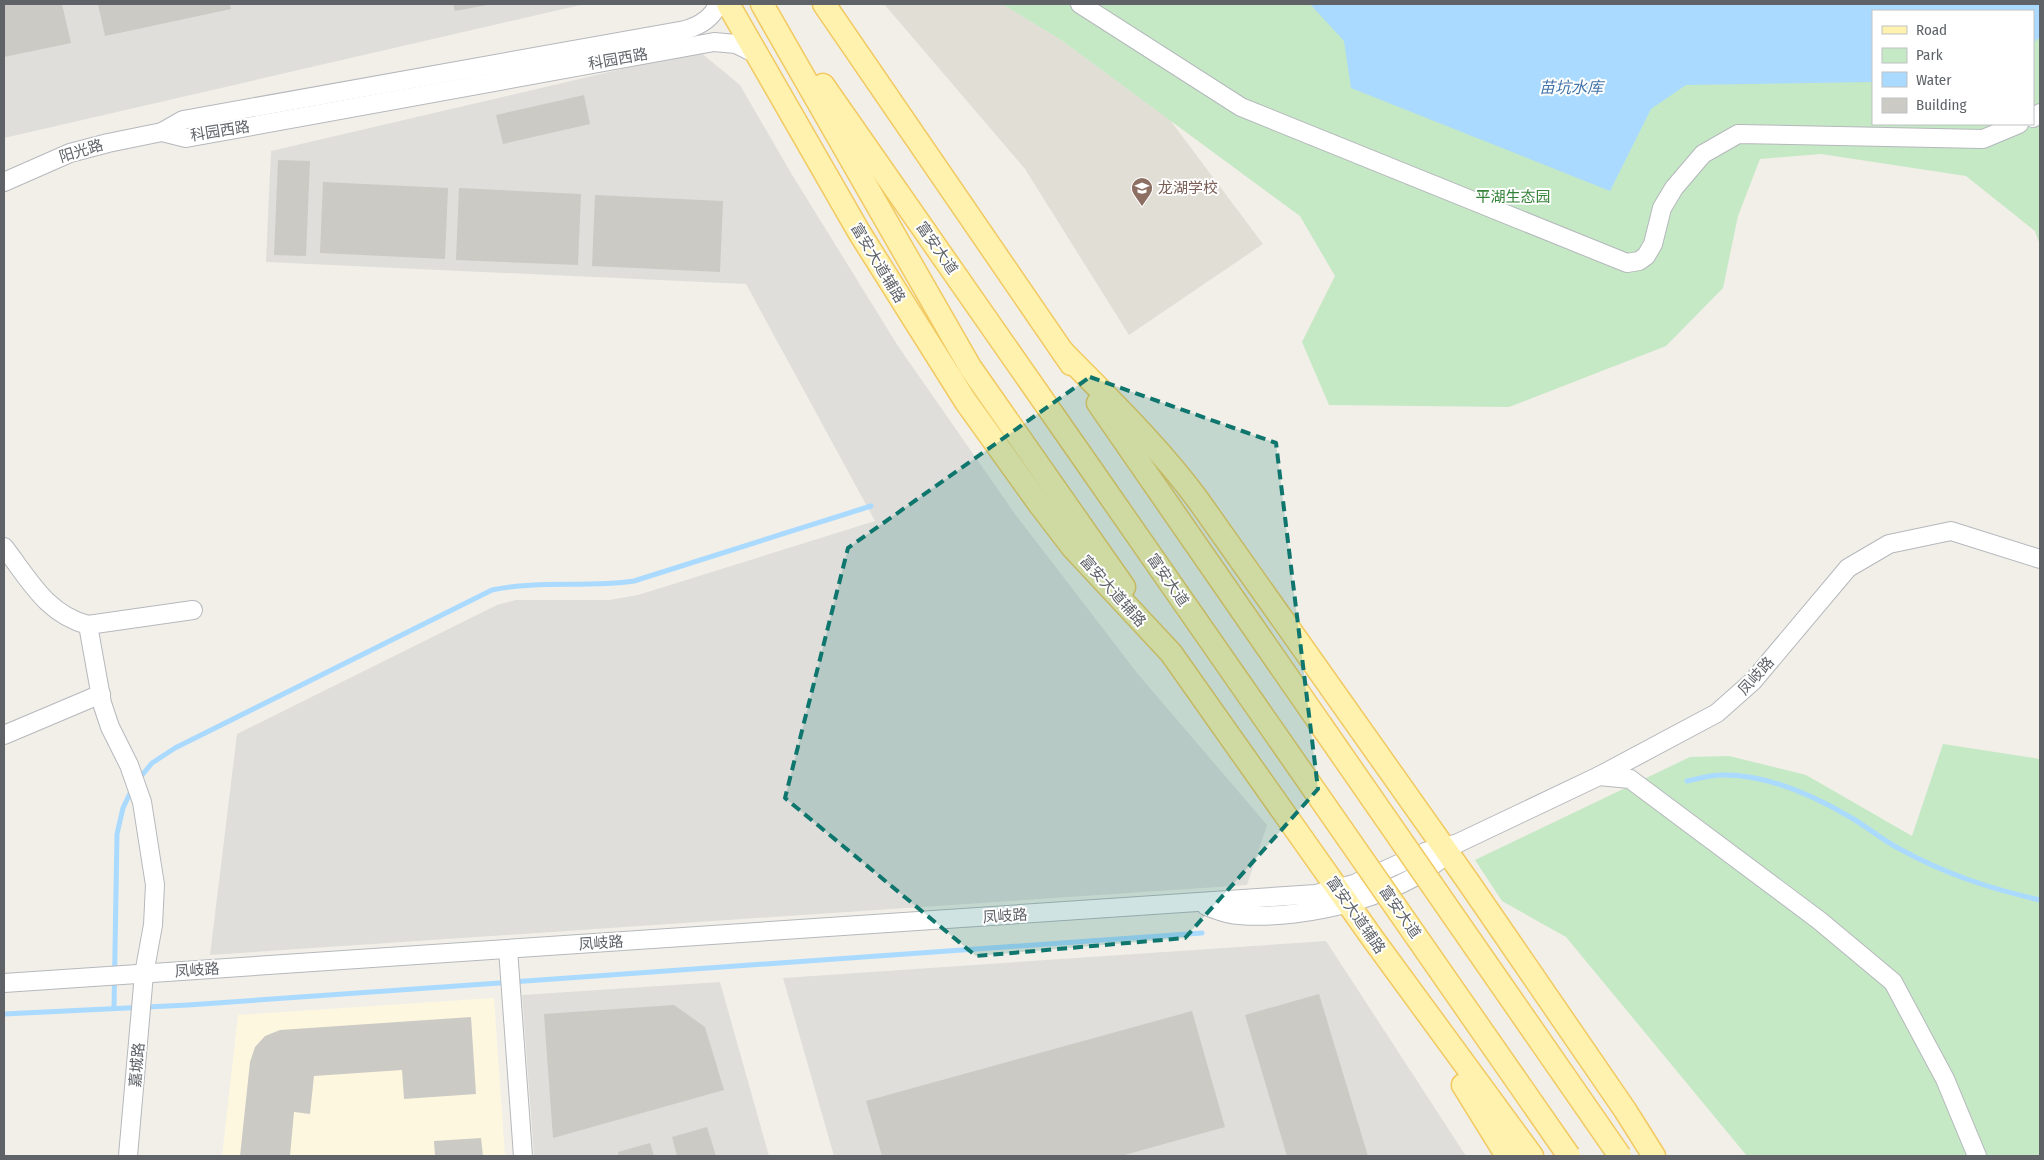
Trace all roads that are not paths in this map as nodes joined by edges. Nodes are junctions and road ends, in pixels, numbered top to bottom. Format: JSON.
{"nodes":[{"id":1,"x":718,"y":4,"type":"edge"},
{"id":2,"x":728,"y":4,"type":"edge"},
{"id":3,"x":762,"y":4,"type":"edge"},
{"id":4,"x":767,"y":4,"type":"edge"},
{"id":5,"x":824,"y":4,"type":"edge"},
{"id":6,"x":1080,"y":4,"type":"edge"},
{"id":7,"x":756,"y":54,"type":"junction"},
{"id":8,"x":2017,"y":125,"type":"edge"},
{"id":9,"x":162,"y":132,"type":"junction"},
{"id":10,"x":4,"y":182,"type":"edge"},
{"id":11,"x":1063,"y":352,"type":"junction"},
{"id":12,"x":4,"y":547,"type":"edge"},
{"id":13,"x":2040,"y":559,"type":"edge"},
{"id":14,"x":193,"y":610,"type":"dead end"},
{"id":15,"x":88,"y":625,"type":"junction"},
{"id":16,"x":1171,"y":653,"type":"junction"},
{"id":17,"x":100,"y":694,"type":"junction"},
{"id":18,"x":4,"y":735,"type":"edge"},
{"id":19,"x":1599,"y":776,"type":"junction"},
{"id":20,"x":1449,"y":848,"type":"junction"},
{"id":21,"x":1343,"y":896,"type":"junction"},
{"id":22,"x":1373,"y":939,"type":"junction"},
{"id":23,"x":508,"y":949,"type":"junction"},
{"id":24,"x":144,"y":974,"type":"junction"},
{"id":25,"x":4,"y":983,"type":"edge"},
{"id":26,"x":128,"y":1156,"type":"edge"},
{"id":27,"x":523,"y":1156,"type":"edge"},
{"id":28,"x":1507,"y":1156,"type":"edge"},
{"id":29,"x":1532,"y":1156,"type":"edge"},
{"id":30,"x":1569,"y":1156,"type":"edge"},
{"id":31,"x":1620,"y":1156,"type":"edge"},
{"id":32,"x":1654,"y":1156,"type":"edge"},
{"id":33,"x":1977,"y":1156,"type":"edge"}],
"edges":[{"from":1,"to":9,"type":"street","name":"科园西路"},
{"from":2,"to":7,"type":"main road","name":"富安大道辅路"},
{"from":3,"to":16,"type":"main road"},
{"from":4,"to":30,"type":"main road","name":"富安大道","bridge":true},
{"from":5,"to":11,"type":"main road"},
{"from":6,"to":8,"type":"street"},
{"from":7,"to":9,"type":"street","name":"科园西路"},
{"from":7,"to":16,"type":"main road","name":"富安大道辅路"},
{"from":9,"to":10,"type":"street","name":"阳光路"},
{"from":11,"to":20,"type":"main road"},
{"from":11,"to":31,"type":"main road","bridge":true},
{"from":12,"to":15,"type":"street"},
{"from":13,"to":19,"type":"street","name":"凤岐路"},
{"from":14,"to":15,"type":"street"},
{"from":15,"to":17,"type":"street","name":"嘉城路"},
{"from":16,"to":21,"type":"main road","name":"富安大道辅路"},
{"from":17,"to":18,"type":"street"},
{"from":17,"to":24,"type":"street","name":"嘉城路"},
{"from":19,"to":20,"type":"street","name":"凤岐路"},
{"from":19,"to":33,"type":"street"},
{"from":20,"to":21,"type":"street","name":"凤岐路"},
{"from":20,"to":32,"type":"main road"},
{"from":21,"to":22,"type":"main road","name":"富安大道辅路"},
{"from":21,"to":23,"type":"street","name":"凤岐路"},
{"from":22,"to":28,"type":"main road"},
{"from":22,"to":29,"type":"main road","name":"富安大道辅路"},
{"from":23,"to":24,"type":"street","name":"凤岐路"},
{"from":23,"to":27,"type":"street"},
{"from":24,"to":25,"type":"street","name":"凤岐路"},
{"from":24,"to":26,"type":"street","name":"嘉城路"}]}
